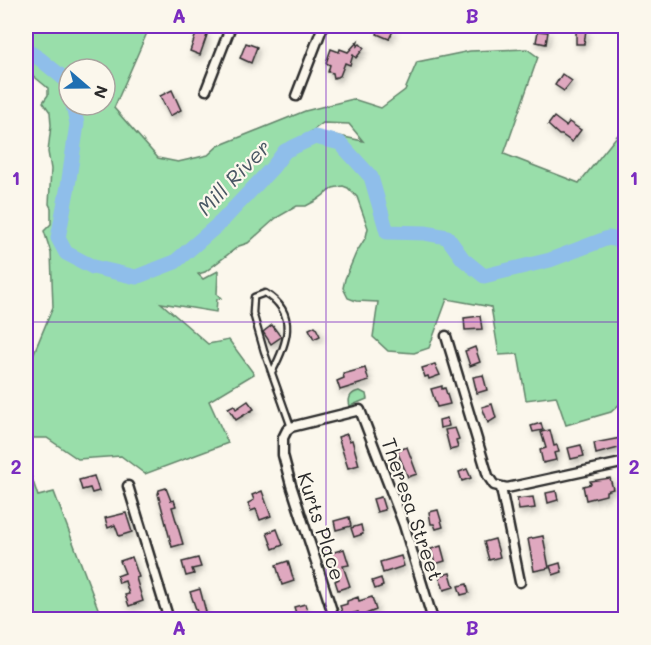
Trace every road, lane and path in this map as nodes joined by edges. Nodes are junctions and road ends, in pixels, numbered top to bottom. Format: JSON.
{"nodes":[{"id":1,"x":231,"y":26,"type":"edge"},
{"id":2,"x":323,"y":26,"type":"edge"},
{"id":3,"x":206,"y":90,"type":"dead end"},
{"id":4,"x":296,"y":96,"type":"dead end"},
{"id":5,"x":446,"y":336,"type":"dead end"},
{"id":6,"x":272,"y":372,"type":"junction"},
{"id":7,"x":291,"y":428,"type":"junction"},
{"id":8,"x":626,"y":462,"type":"edge"},
{"id":9,"x":128,"y":486,"type":"dead end"},
{"id":10,"x":501,"y":488,"type":"junction"},
{"id":11,"x":520,"y":582,"type":"dead end"},
{"id":12,"x":168,"y":620,"type":"edge"},
{"id":13,"x":335,"y":620,"type":"edge"},
{"id":14,"x":433,"y":620,"type":"edge"}],
"edges":[{"from":1,"to":3,"type":"street"},
{"from":2,"to":4,"type":"street"},
{"from":5,"to":10,"type":"street"},
{"from":6,"to":6,"type":"lane"},
{"from":6,"to":7,"type":"lane"},
{"from":7,"to":13,"type":"street","name":"Kurts Place"},
{"from":7,"to":14,"type":"street","name":"Theresa Street"},
{"from":8,"to":10,"type":"street"},
{"from":9,"to":12,"type":"street"},
{"from":10,"to":11,"type":"street"}]}
